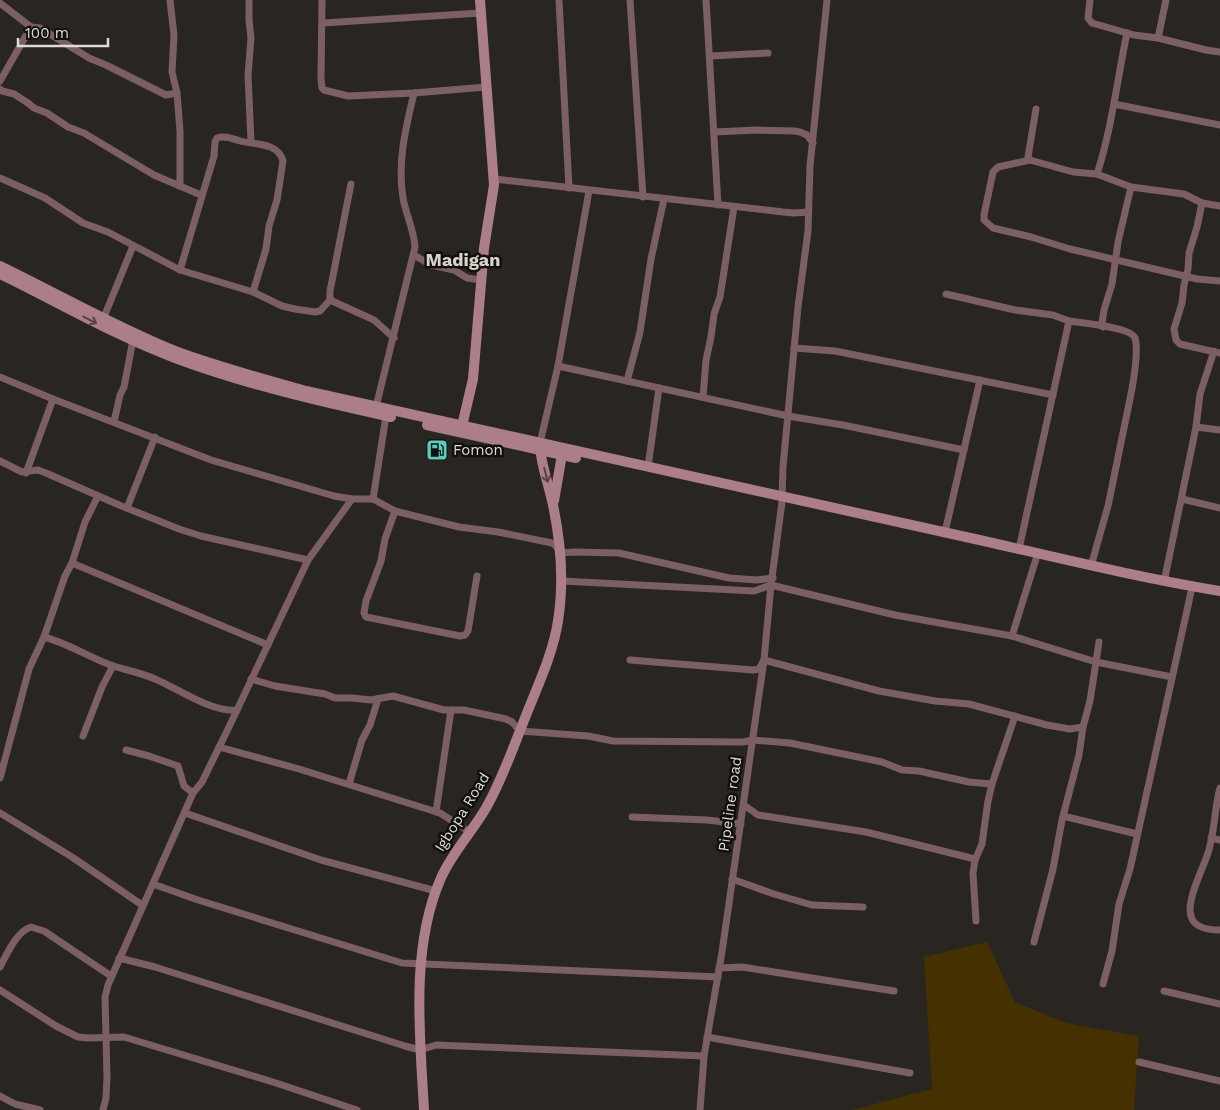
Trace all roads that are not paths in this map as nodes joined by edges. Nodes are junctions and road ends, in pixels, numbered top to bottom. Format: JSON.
{"nodes":[{"id":1,"x":170,"y":0,"type":"edge"},
{"id":2,"x":249,"y":0,"type":"edge"},
{"id":3,"x":322,"y":0,"type":"edge"},
{"id":4,"x":480,"y":0,"type":"edge"},
{"id":5,"x":559,"y":0,"type":"edge"},
{"id":6,"x":630,"y":0,"type":"edge"},
{"id":7,"x":706,"y":0,"type":"edge"},
{"id":8,"x":827,"y":0,"type":"edge"},
{"id":9,"x":1090,"y":0,"type":"edge"},
{"id":10,"x":1166,"y":0,"type":"edge"},
{"id":11,"x":0,"y":3,"type":"edge"},
{"id":12,"x":480,"y":13,"type":"junction"},
{"id":13,"x":323,"y":23,"type":"junction"},
{"id":14,"x":31,"y":27,"type":"junction"},
{"id":15,"x":1127,"y":33,"type":"junction"},
{"id":16,"x":1158,"y":38,"type":"junction"},
{"id":17,"x":1220,"y":52,"type":"edge"},
{"id":18,"x":768,"y":53,"type":"dead end"},
{"id":19,"x":710,"y":56,"type":"junction"},
{"id":20,"x":0,"y":81,"type":"edge"},
{"id":21,"x":486,"y":87,"type":"junction"},
{"id":22,"x":0,"y":88,"type":"edge"},
{"id":23,"x":178,"y":93,"type":"junction"},
{"id":24,"x":414,"y":93,"type":"junction"},
{"id":25,"x":1114,"y":104,"type":"junction"},
{"id":26,"x":1036,"y":109,"type":"dead end"},
{"id":27,"x":1220,"y":125,"type":"edge"},
{"id":28,"x":714,"y":132,"type":"junction"},
{"id":29,"x":251,"y":142,"type":"junction"},
{"id":30,"x":813,"y":143,"type":"junction"},
{"id":31,"x":1030,"y":160,"type":"junction"},
{"id":32,"x":1097,"y":174,"type":"junction"},
{"id":33,"x":0,"y":178,"type":"edge"},
{"id":34,"x":494,"y":179,"type":"junction"},
{"id":35,"x":351,"y":184,"type":"dead end"},
{"id":36,"x":180,"y":186,"type":"junction"},
{"id":37,"x":1131,"y":187,"type":"junction"},
{"id":38,"x":569,"y":188,"type":"junction"},
{"id":39,"x":590,"y":191,"type":"junction"},
{"id":40,"x":201,"y":196,"type":"junction"},
{"id":41,"x":643,"y":197,"type":"junction"},
{"id":42,"x":664,"y":199,"type":"junction"},
{"id":43,"x":1202,"y":203,"type":"junction"},
{"id":44,"x":718,"y":204,"type":"junction"},
{"id":45,"x":734,"y":206,"type":"junction"},
{"id":46,"x":1220,"y":206,"type":"edge"},
{"id":47,"x":808,"y":212,"type":"junction"},
{"id":48,"x":133,"y":246,"type":"junction"},
{"id":49,"x":414,"y":254,"type":"junction"},
{"id":50,"x":1116,"y":259,"type":"junction"},
{"id":51,"x":0,"y":266,"type":"edge"},
{"id":52,"x":180,"y":270,"type":"junction"},
{"id":53,"x":0,"y":274,"type":"edge"},
{"id":54,"x":1186,"y":276,"type":"junction"},
{"id":55,"x":481,"y":280,"type":"junction"},
{"id":56,"x":1220,"y":281,"type":"edge"},
{"id":57,"x":253,"y":292,"type":"junction"},
{"id":58,"x":946,"y":294,"type":"dead end"},
{"id":59,"x":330,"y":300,"type":"junction"},
{"id":60,"x":104,"y":317,"type":"junction"},
{"id":61,"x":1068,"y":321,"type":"junction"},
{"id":62,"x":1103,"y":327,"type":"junction"},
{"id":63,"x":394,"y":338,"type":"junction"},
{"id":64,"x":132,"y":340,"type":"junction"},
{"id":65,"x":794,"y":348,"type":"junction"},
{"id":66,"x":1217,"y":352,"type":"edge"},
{"id":67,"x":558,"y":366,"type":"junction"},
{"id":68,"x":0,"y":376,"type":"edge"},
{"id":69,"x":980,"y":380,"type":"junction"},
{"id":70,"x":627,"y":381,"type":"junction"},
{"id":71,"x":659,"y":388,"type":"junction"},
{"id":72,"x":1054,"y":395,"type":"junction"},
{"id":73,"x":703,"y":397,"type":"junction"},
{"id":74,"x":54,"y":399,"type":"junction"},
{"id":75,"x":376,"y":407,"type":"junction"},
{"id":76,"x":386,"y":416,"type":"junction"},
{"id":77,"x":788,"y":416,"type":"junction"},
{"id":78,"x":114,"y":422,"type":"junction"},
{"id":79,"x":462,"y":426,"type":"junction"},
{"id":80,"x":1196,"y":427,"type":"junction"},
{"id":81,"x":1220,"y":430,"type":"edge"},
{"id":82,"x":155,"y":437,"type":"junction"},
{"id":83,"x":540,"y":447,"type":"junction"},
{"id":84,"x":964,"y":450,"type":"junction"},
{"id":85,"x":562,"y":451,"type":"junction"},
{"id":86,"x":0,"y":462,"type":"edge"},
{"id":87,"x":648,"y":467,"type":"junction"},
{"id":88,"x":26,"y":473,"type":"junction"},
{"id":89,"x":98,"y":496,"type":"junction"},
{"id":90,"x":352,"y":499,"type":"junction"},
{"id":91,"x":373,"y":499,"type":"junction"},
{"id":92,"x":1182,"y":499,"type":"junction"},
{"id":93,"x":782,"y":500,"type":"junction"},
{"id":94,"x":554,"y":505,"type":"junction"},
{"id":95,"x":127,"y":508,"type":"junction"},
{"id":96,"x":1220,"y":508,"type":"edge"},
{"id":97,"x":395,"y":511,"type":"junction"},
{"id":98,"x":945,"y":532,"type":"junction"},
{"id":99,"x":1019,"y":549,"type":"junction"},
{"id":100,"x":560,"y":554,"type":"junction"},
{"id":101,"x":1036,"y":559,"type":"junction"},
{"id":102,"x":308,"y":560,"type":"junction"},
{"id":103,"x":72,"y":563,"type":"junction"},
{"id":104,"x":1092,"y":566,"type":"junction"},
{"id":105,"x":477,"y":576,"type":"dead end"},
{"id":106,"x":562,"y":581,"type":"junction"},
{"id":107,"x":772,"y":582,"type":"junction"},
{"id":108,"x":1164,"y":582,"type":"junction"},
{"id":109,"x":1220,"y":591,"type":"edge"},
{"id":110,"x":1191,"y":592,"type":"junction"},
{"id":111,"x":1220,"y":597,"type":"edge"},
{"id":112,"x":1012,"y":636,"type":"junction"},
{"id":113,"x":44,"y":637,"type":"junction"},
{"id":114,"x":1099,"y":642,"type":"dead end"},
{"id":115,"x":268,"y":645,"type":"junction"},
{"id":116,"x":630,"y":660,"type":"dead end"},
{"id":117,"x":764,"y":660,"type":"junction"},
{"id":118,"x":1096,"y":662,"type":"junction"},
{"id":119,"x":113,"y":666,"type":"junction"},
{"id":120,"x":1172,"y":677,"type":"junction"},
{"id":121,"x":251,"y":679,"type":"junction"},
{"id":122,"x":378,"y":699,"type":"junction"},
{"id":123,"x":237,"y":710,"type":"junction"},
{"id":124,"x":451,"y":710,"type":"junction"},
{"id":125,"x":1015,"y":716,"type":"junction"},
{"id":126,"x":1083,"y":727,"type":"junction"},
{"id":127,"x":520,"y":731,"type":"junction"},
{"id":128,"x":83,"y":736,"type":"dead end"},
{"id":129,"x":753,"y":740,"type":"junction"},
{"id":130,"x":219,"y":747,"type":"junction"},
{"id":131,"x":126,"y":750,"type":"dead end"},
{"id":132,"x":0,"y":778,"type":"edge"},
{"id":133,"x":349,"y":784,"type":"junction"},
{"id":134,"x":992,"y":784,"type":"junction"},
{"id":135,"x":1220,"y":788,"type":"edge"},
{"id":136,"x":193,"y":793,"type":"junction"},
{"id":137,"x":744,"y":805,"type":"junction"},
{"id":138,"x":436,"y":812,"type":"junction"},
{"id":139,"x":0,"y":813,"type":"edge"},
{"id":140,"x":185,"y":813,"type":"junction"},
{"id":141,"x":1063,"y":816,"type":"junction"},
{"id":142,"x":632,"y":817,"type":"dead end"},
{"id":143,"x":741,"y":824,"type":"junction"},
{"id":144,"x":470,"y":832,"type":"junction"},
{"id":145,"x":1137,"y":834,"type":"junction"},
{"id":146,"x":1211,"y":838,"type":"junction"},
{"id":147,"x":1220,"y":840,"type":"edge"},
{"id":148,"x":975,"y":860,"type":"junction"},
{"id":149,"x":732,"y":879,"type":"junction"},
{"id":150,"x":153,"y":884,"type":"junction"},
{"id":151,"x":436,"y":891,"type":"junction"},
{"id":152,"x":142,"y":905,"type":"junction"},
{"id":153,"x":864,"y":907,"type":"dead end"},
{"id":154,"x":976,"y":921,"type":"dead end"},
{"id":155,"x":1220,"y":930,"type":"edge"},
{"id":156,"x":1034,"y":942,"type":"dead end"},
{"id":157,"x":119,"y":958,"type":"junction"},
{"id":158,"x":421,"y":964,"type":"junction"},
{"id":159,"x":0,"y":968,"type":"edge"},
{"id":160,"x":719,"y":968,"type":"junction"},
{"id":161,"x":111,"y":976,"type":"junction"},
{"id":162,"x":718,"y":977,"type":"junction"},
{"id":163,"x":1103,"y":984,"type":"dead end"},
{"id":164,"x":0,"y":990,"type":"edge"},
{"id":165,"x":894,"y":991,"type":"dead end"},
{"id":166,"x":1164,"y":991,"type":"dead end"},
{"id":167,"x":1220,"y":1004,"type":"edge"},
{"id":168,"x":105,"y":1037,"type":"junction"},
{"id":169,"x":707,"y":1037,"type":"junction"},
{"id":170,"x":420,"y":1050,"type":"junction"},
{"id":171,"x":704,"y":1056,"type":"junction"},
{"id":172,"x":1139,"y":1062,"type":"dead end"},
{"id":173,"x":910,"y":1073,"type":"dead end"},
{"id":174,"x":1220,"y":1081,"type":"edge"},
{"id":175,"x":0,"y":1096,"type":"edge"},
{"id":176,"x":40,"y":1110,"type":"edge"},
{"id":177,"x":104,"y":1110,"type":"edge"},
{"id":178,"x":356,"y":1110,"type":"edge"},
{"id":179,"x":424,"y":1110,"type":"edge"},
{"id":180,"x":700,"y":1110,"type":"edge"}],
"edges":[{"from":1,"to":23,"type":"street"},
{"from":2,"to":29,"type":"street"},
{"from":3,"to":13,"type":"street"},
{"from":4,"to":12,"type":"main road"},
{"from":5,"to":38,"type":"street"},
{"from":6,"to":41,"type":"street"},
{"from":7,"to":19,"type":"street"},
{"from":8,"to":30,"type":"street","name":"Pipeline road"},
{"from":9,"to":15,"type":"street"},
{"from":10,"to":16,"type":"street"},
{"from":11,"to":14,"type":"street"},
{"from":12,"to":13,"type":"street"},
{"from":12,"to":21,"type":"main road"},
{"from":13,"to":24,"type":"street"},
{"from":14,"to":20,"type":"street"},
{"from":14,"to":23,"type":"street"},
{"from":15,"to":16,"type":"street"},
{"from":15,"to":25,"type":"street"},
{"from":16,"to":17,"type":"street"},
{"from":18,"to":19,"type":"street"},
{"from":19,"to":28,"type":"street"},
{"from":21,"to":24,"type":"street"},
{"from":21,"to":34,"type":"main road"},
{"from":22,"to":36,"type":"street"},
{"from":23,"to":36,"type":"street"},
{"from":24,"to":49,"type":"street"},
{"from":25,"to":27,"type":"street"},
{"from":25,"to":32,"type":"street"},
{"from":26,"to":31,"type":"street"},
{"from":28,"to":30,"type":"street"},
{"from":28,"to":44,"type":"street"},
{"from":29,"to":40,"type":"street"},
{"from":29,"to":57,"type":"street"},
{"from":30,"to":47,"type":"street","name":"Pipeline road"},
{"from":31,"to":32,"type":"street"},
{"from":31,"to":50,"type":"street"},
{"from":32,"to":37,"type":"street"},
{"from":33,"to":48,"type":"street"},
{"from":34,"to":38,"type":"street"},
{"from":34,"to":55,"type":"main road"},
{"from":35,"to":59,"type":"street"},
{"from":36,"to":40,"type":"street"},
{"from":37,"to":43,"type":"street"},
{"from":37,"to":50,"type":"street"},
{"from":38,"to":39,"type":"street"},
{"from":39,"to":41,"type":"street"},
{"from":39,"to":67,"type":"street"},
{"from":40,"to":52,"type":"street"},
{"from":41,"to":42,"type":"street"},
{"from":42,"to":44,"type":"street"},
{"from":42,"to":70,"type":"street"},
{"from":43,"to":46,"type":"street"},
{"from":43,"to":54,"type":"street"},
{"from":44,"to":45,"type":"street"},
{"from":45,"to":47,"type":"street"},
{"from":45,"to":73,"type":"street"},
{"from":47,"to":65,"type":"street","name":"Pipeline road"},
{"from":48,"to":52,"type":"street"},
{"from":48,"to":60,"type":"street"},
{"from":49,"to":55,"type":"street"},
{"from":49,"to":63,"type":"street"},
{"from":50,"to":54,"type":"street"},
{"from":50,"to":62,"type":"street"},
{"from":51,"to":60,"type":"main road"},
{"from":52,"to":57,"type":"street"},
{"from":53,"to":64,"type":"main road","one_way":true},
{"from":54,"to":56,"type":"street"},
{"from":54,"to":66,"type":"street"},
{"from":55,"to":79,"type":"main road"},
{"from":57,"to":59,"type":"street"},
{"from":58,"to":61,"type":"street"},
{"from":59,"to":63,"type":"street"},
{"from":60,"to":75,"type":"main road"},
{"from":61,"to":62,"type":"street"},
{"from":61,"to":72,"type":"street"},
{"from":62,"to":104,"type":"street"},
{"from":63,"to":75,"type":"street"},
{"from":64,"to":76,"type":"main road"},
{"from":64,"to":78,"type":"street"},
{"from":65,"to":69,"type":"street"},
{"from":65,"to":77,"type":"street","name":"Pipeline road"},
{"from":66,"to":80,"type":"street"},
{"from":67,"to":70,"type":"street"},
{"from":67,"to":83,"type":"street"},
{"from":68,"to":74,"type":"street"},
{"from":69,"to":72,"type":"street"},
{"from":69,"to":84,"type":"street"},
{"from":70,"to":71,"type":"street"},
{"from":71,"to":73,"type":"street"},
{"from":71,"to":87,"type":"street"},
{"from":72,"to":99,"type":"street"},
{"from":73,"to":77,"type":"street"},
{"from":74,"to":78,"type":"street"},
{"from":74,"to":88,"type":"street"},
{"from":75,"to":79,"type":"main road"},
{"from":76,"to":83,"type":"main road"},
{"from":76,"to":91,"type":"street"},
{"from":77,"to":84,"type":"street"},
{"from":77,"to":93,"type":"street","name":"Pipeline road"},
{"from":78,"to":82,"type":"street"},
{"from":79,"to":83,"type":"main road"},
{"from":80,"to":81,"type":"street"},
{"from":80,"to":92,"type":"street"},
{"from":82,"to":90,"type":"street"},
{"from":82,"to":95,"type":"street"},
{"from":83,"to":85,"type":"main road"},
{"from":83,"to":94,"type":"main road","one_way":true},
{"from":84,"to":98,"type":"street"},
{"from":85,"to":87,"type":"main road"},
{"from":85,"to":93,"type":"main road"},
{"from":85,"to":94,"type":"main road"},
{"from":86,"to":88,"type":"street"},
{"from":87,"to":93,"type":"main road"},
{"from":88,"to":89,"type":"street"},
{"from":89,"to":95,"type":"street"},
{"from":89,"to":103,"type":"street"},
{"from":90,"to":91,"type":"street"},
{"from":90,"to":102,"type":"street"},
{"from":91,"to":97,"type":"street"},
{"from":92,"to":96,"type":"street"},
{"from":92,"to":108,"type":"street"},
{"from":93,"to":98,"type":"main road"},
{"from":93,"to":101,"type":"main road"},
{"from":93,"to":107,"type":"street","name":"Pipeline road"},
{"from":94,"to":100,"type":"main road","name":"Igbopa Road"},
{"from":95,"to":102,"type":"street"},
{"from":97,"to":100,"type":"street"},
{"from":97,"to":105,"type":"street"},
{"from":98,"to":99,"type":"main road"},
{"from":99,"to":104,"type":"main road"},
{"from":100,"to":106,"type":"main road","name":"Igbopa Road"},
{"from":100,"to":107,"type":"street"},
{"from":101,"to":110,"type":"main road"},
{"from":101,"to":112,"type":"street"},
{"from":102,"to":115,"type":"street"},
{"from":103,"to":113,"type":"street"},
{"from":103,"to":115,"type":"street"},
{"from":104,"to":108,"type":"main road"},
{"from":106,"to":107,"type":"street"},
{"from":106,"to":127,"type":"main road","name":"Igbopa Road"},
{"from":107,"to":112,"type":"street"},
{"from":107,"to":117,"type":"street","name":"Pipeline road"},
{"from":108,"to":109,"type":"main road"},
{"from":110,"to":111,"type":"main road"},
{"from":110,"to":120,"type":"street"},
{"from":112,"to":118,"type":"street"},
{"from":113,"to":119,"type":"street"},
{"from":113,"to":132,"type":"street"},
{"from":114,"to":118,"type":"street"},
{"from":115,"to":121,"type":"street"},
{"from":116,"to":117,"type":"street"},
{"from":117,"to":125,"type":"street"},
{"from":117,"to":129,"type":"street","name":"Pipeline road"},
{"from":118,"to":120,"type":"street"},
{"from":118,"to":126,"type":"street"},
{"from":119,"to":123,"type":"street"},
{"from":119,"to":128,"type":"street"},
{"from":120,"to":145,"type":"street"},
{"from":121,"to":122,"type":"street"},
{"from":121,"to":123,"type":"street"},
{"from":122,"to":124,"type":"street"},
{"from":122,"to":133,"type":"street"},
{"from":123,"to":130,"type":"street"},
{"from":124,"to":127,"type":"street"},
{"from":124,"to":138,"type":"street"},
{"from":125,"to":126,"type":"street"},
{"from":125,"to":134,"type":"street"},
{"from":126,"to":141,"type":"street"},
{"from":127,"to":129,"type":"street"},
{"from":127,"to":144,"type":"main road","name":"Igbopa Road"},
{"from":129,"to":134,"type":"street"},
{"from":129,"to":137,"type":"street","name":"Pipeline road"},
{"from":130,"to":133,"type":"street"},
{"from":130,"to":136,"type":"street"},
{"from":131,"to":136,"type":"street"},
{"from":133,"to":138,"type":"street"},
{"from":134,"to":148,"type":"street"},
{"from":135,"to":146,"type":"street"},
{"from":136,"to":140,"type":"street"},
{"from":137,"to":143,"type":"street","name":"Pipeline road"},
{"from":137,"to":148,"type":"street"},
{"from":138,"to":144,"type":"street"},
{"from":139,"to":152,"type":"street"},
{"from":140,"to":150,"type":"street"},
{"from":140,"to":151,"type":"street"},
{"from":141,"to":145,"type":"street"},
{"from":141,"to":156,"type":"street"},
{"from":142,"to":143,"type":"street"},
{"from":143,"to":149,"type":"street","name":"Pipeline road"},
{"from":144,"to":151,"type":"main road","name":"Igbopa Road"},
{"from":145,"to":163,"type":"street"},
{"from":146,"to":147,"type":"street"},
{"from":146,"to":155,"type":"street"},
{"from":148,"to":154,"type":"street"},
{"from":149,"to":153,"type":"street"},
{"from":149,"to":160,"type":"street","name":"Pipeline road"},
{"from":150,"to":152,"type":"street"},
{"from":150,"to":158,"type":"street"},
{"from":151,"to":158,"type":"main road","name":"Igbopa Road"},
{"from":152,"to":157,"type":"street"},
{"from":157,"to":161,"type":"street"},
{"from":157,"to":170,"type":"street"},
{"from":158,"to":162,"type":"street"},
{"from":158,"to":170,"type":"main road","name":"Igbopa Road"},
{"from":159,"to":161,"type":"street"},
{"from":160,"to":162,"type":"street","name":"Pipeline road"},
{"from":160,"to":165,"type":"street"},
{"from":161,"to":168,"type":"street"},
{"from":162,"to":169,"type":"street","name":"Pipeline road"},
{"from":164,"to":168,"type":"street"},
{"from":166,"to":167,"type":"street"},
{"from":168,"to":177,"type":"street"},
{"from":168,"to":178,"type":"street"},
{"from":169,"to":171,"type":"street","name":"Pipeline road"},
{"from":169,"to":173,"type":"street"},
{"from":170,"to":171,"type":"street"},
{"from":170,"to":179,"type":"main road","name":"Igbopa Road"},
{"from":171,"to":180,"type":"street","name":"Pipeline road"},
{"from":172,"to":174,"type":"street"},
{"from":175,"to":176,"type":"street"}]}
